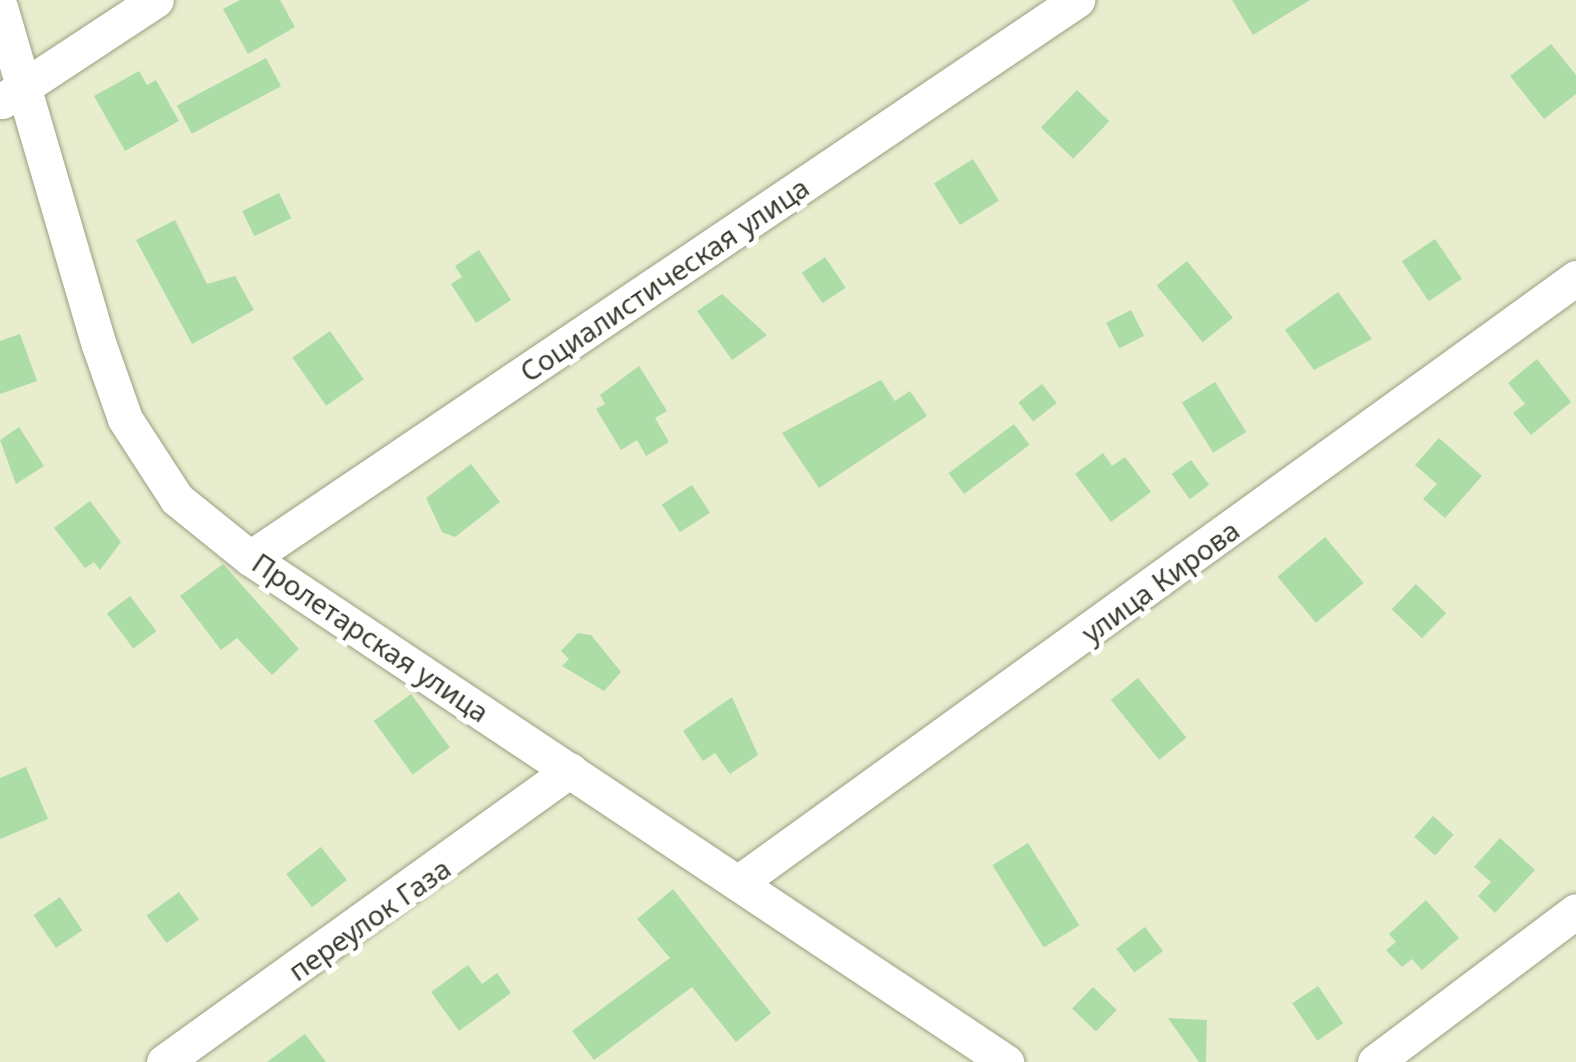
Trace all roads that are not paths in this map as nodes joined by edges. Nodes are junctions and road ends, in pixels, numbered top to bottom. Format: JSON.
{"nodes":[{"id":1,"x":156,"y":0,"type":"edge"},
{"id":2,"x":1078,"y":0,"type":"edge"},
{"id":3,"x":0,"y":7,"type":"edge"},
{"id":4,"x":10,"y":95,"type":"edge"},
{"id":5,"x":1576,"y":278,"type":"edge"},
{"id":6,"x":250,"y":558,"type":"junction"},
{"id":7,"x":570,"y":770,"type":"junction"},
{"id":8,"x":742,"y":880,"type":"junction"},
{"id":9,"x":1576,"y":911,"type":"edge"},
{"id":10,"x":164,"y":1062,"type":"edge"},
{"id":11,"x":1006,"y":1062,"type":"edge"},
{"id":12,"x":1375,"y":1062,"type":"edge"}],
"edges":[{"from":1,"to":4,"type":"street"},
{"from":2,"to":6,"type":"street","name":"Социалистическая улица"},
{"from":3,"to":4,"type":"street","name":"Пролетарская улица"},
{"from":4,"to":6,"type":"street","name":"Пролетарская улица"},
{"from":5,"to":8,"type":"street","name":"улица Кирова"},
{"from":6,"to":7,"type":"street","name":"Пролетарская улица"},
{"from":7,"to":8,"type":"street","name":"Пролетарская улица"},
{"from":7,"to":10,"type":"street","name":"переулок Газа"},
{"from":8,"to":11,"type":"street","name":"Пролетарская улица"},
{"from":9,"to":12,"type":"street"}]}
